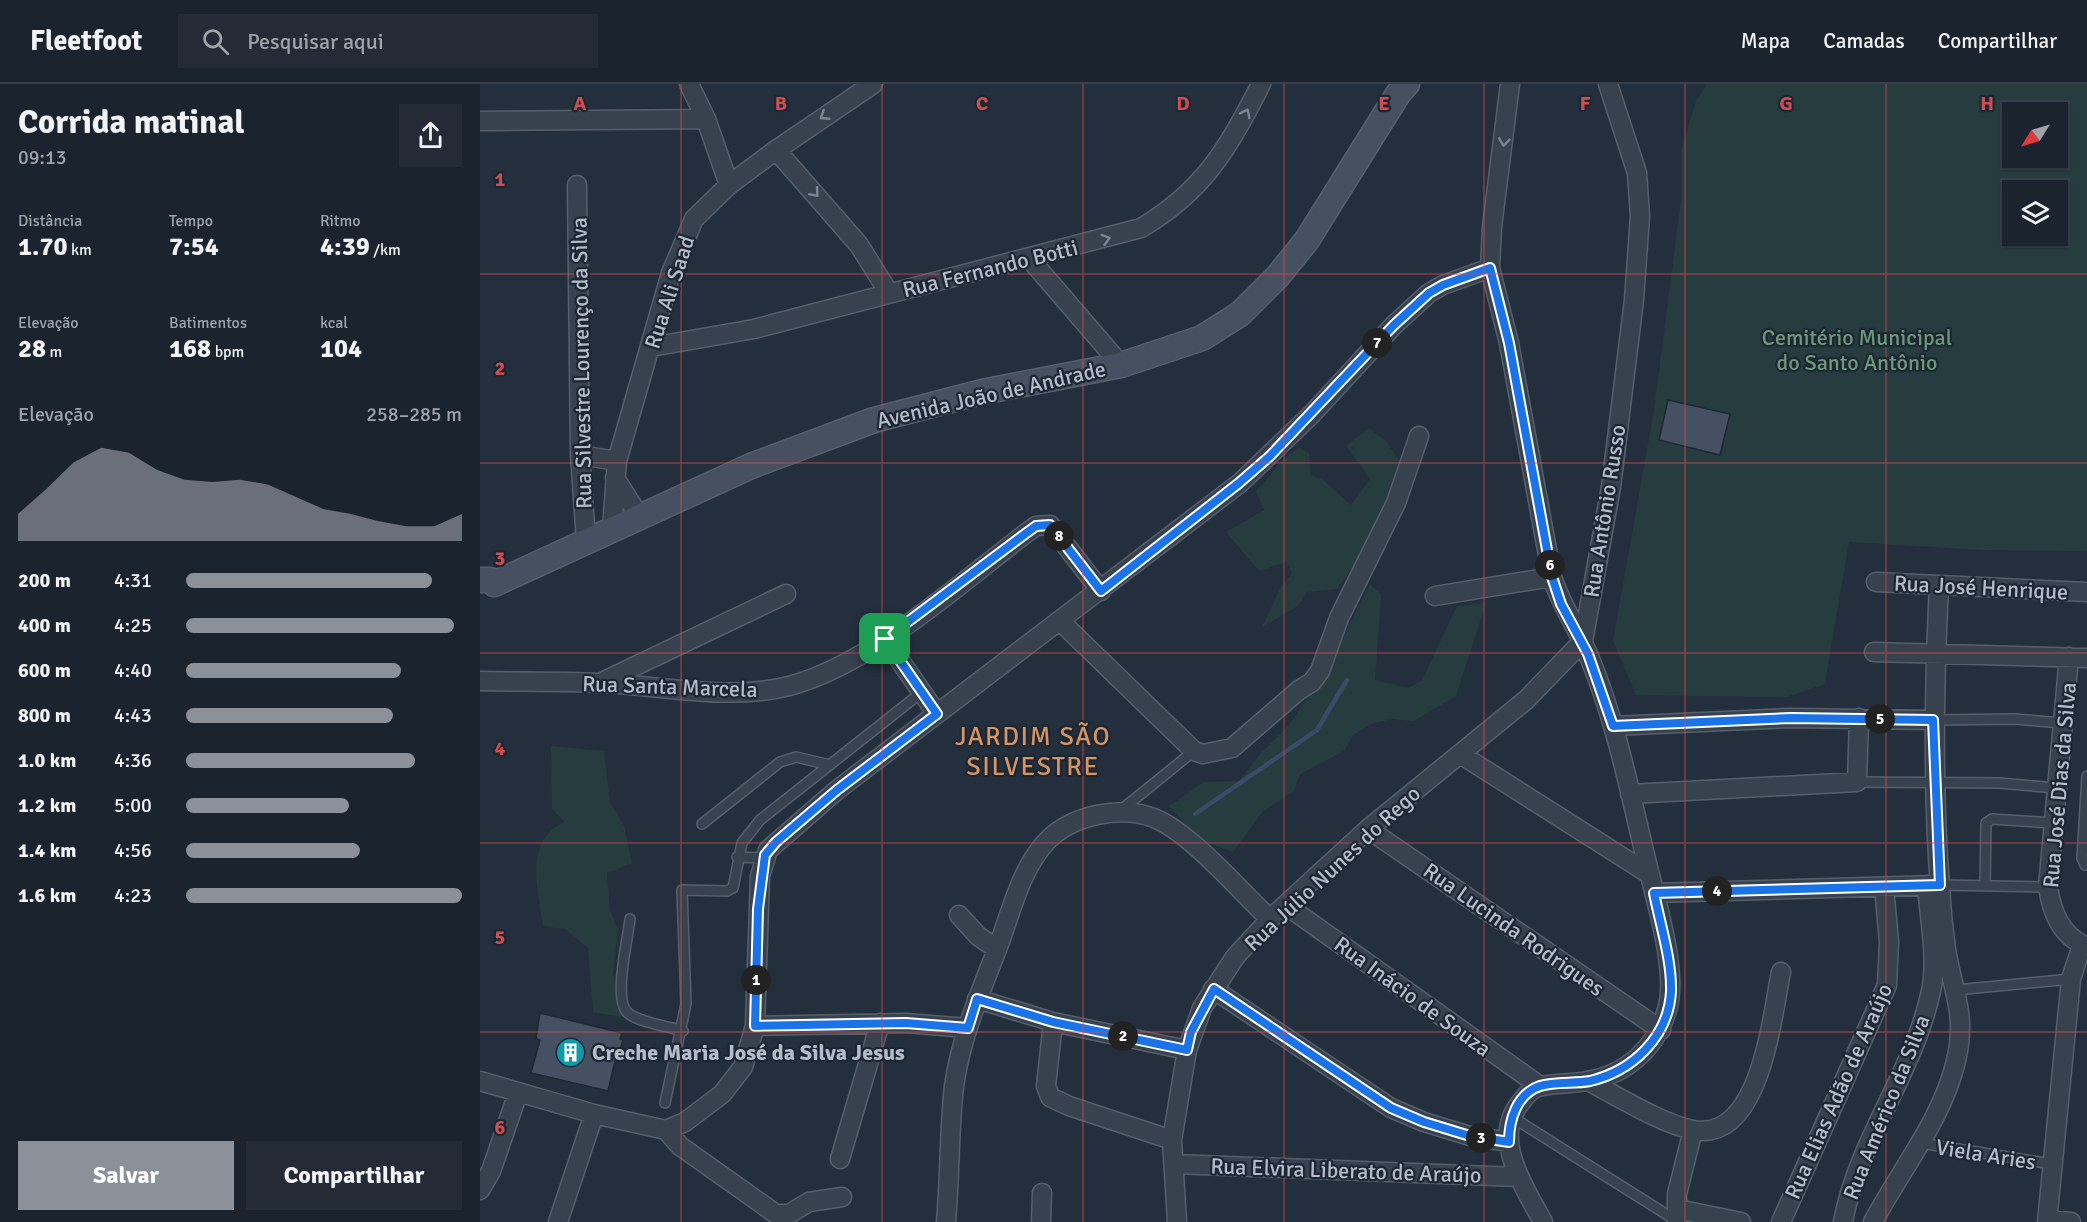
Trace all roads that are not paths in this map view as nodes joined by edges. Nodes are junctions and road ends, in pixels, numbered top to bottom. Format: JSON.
{"nodes":[{"id":1,"x":688,"y":84,"type":"edge"},
{"id":2,"x":873,"y":84,"type":"edge"},
{"id":3,"x":1261,"y":84,"type":"edge"},
{"id":4,"x":1510,"y":84,"type":"edge"},
{"id":5,"x":1608,"y":84,"type":"edge"},
{"id":6,"x":1396,"y":87,"type":"edge"},
{"id":7,"x":706,"y":118,"type":"junction"},
{"id":8,"x":480,"y":121,"type":"edge"},
{"id":9,"x":776,"y":150,"type":"junction"},
{"id":10,"x":577,"y":185,"type":"dead end"},
{"id":11,"x":729,"y":185,"type":"junction"},
{"id":12,"x":1029,"y":258,"type":"junction"},
{"id":13,"x":1490,"y":268,"type":"junction"},
{"id":14,"x":889,"y":293,"type":"junction"},
{"id":15,"x":651,"y":347,"type":"junction"},
{"id":16,"x":1121,"y":364,"type":"junction"},
{"id":17,"x":1419,"y":436,"type":"dead end"},
{"id":18,"x":580,"y":454,"type":"junction"},
{"id":19,"x":616,"y":470,"type":"junction"},
{"id":20,"x":639,"y":516,"type":"junction"},
{"id":21,"x":612,"y":529,"type":"junction"},
{"id":22,"x":586,"y":541,"type":"junction"},
{"id":23,"x":1552,"y":577,"type":"junction"},
{"id":24,"x":480,"y":580,"type":"edge"},
{"id":25,"x":1876,"y":582,"type":"dead end"},
{"id":26,"x":1939,"y":585,"type":"junction"},
{"id":27,"x":1101,"y":591,"type":"junction"},
{"id":28,"x":2087,"y":592,"type":"edge"},
{"id":29,"x":786,"y":594,"type":"dead end"},
{"id":30,"x":1436,"y":596,"type":"dead end"},
{"id":31,"x":1060,"y":621,"type":"junction"},
{"id":32,"x":885,"y":639,"type":"junction"},
{"id":33,"x":1582,"y":641,"type":"junction"},
{"id":34,"x":1874,"y":652,"type":"dead end"},
{"id":35,"x":1935,"y":654,"type":"junction"},
{"id":36,"x":2078,"y":658,"type":"edge"},
{"id":37,"x":480,"y":681,"type":"edge"},
{"id":38,"x":601,"y":683,"type":"junction"},
{"id":39,"x":922,"y":692,"type":"junction"},
{"id":40,"x":937,"y":714,"type":"junction"},
{"id":41,"x":1859,"y":718,"type":"junction"},
{"id":42,"x":1933,"y":720,"type":"junction"},
{"id":43,"x":2062,"y":723,"type":"junction"},
{"id":44,"x":1613,"y":726,"type":"junction"},
{"id":45,"x":1194,"y":751,"type":"junction"},
{"id":46,"x":1460,"y":754,"type":"junction"},
{"id":47,"x":830,"y":765,"type":"junction"},
{"id":48,"x":2087,"y":776,"type":"edge"},
{"id":49,"x":1857,"y":782,"type":"junction"},
{"id":50,"x":1936,"y":784,"type":"junction"},
{"id":51,"x":2056,"y":788,"type":"junction"},
{"id":52,"x":1630,"y":794,"type":"junction"},
{"id":53,"x":1118,"y":813,"type":"junction"},
{"id":54,"x":2053,"y":823,"type":"junction"},
{"id":55,"x":702,"y":824,"type":"dead end"},
{"id":56,"x":1368,"y":828,"type":"junction"},
{"id":57,"x":737,"y":857,"type":"junction"},
{"id":58,"x":764,"y":858,"type":"junction"},
{"id":59,"x":2085,"y":865,"type":"dead end"},
{"id":60,"x":1649,"y":874,"type":"junction"},
{"id":61,"x":1933,"y":885,"type":"junction"},
{"id":62,"x":1985,"y":886,"type":"junction"},
{"id":63,"x":1884,"y":887,"type":"junction"},
{"id":64,"x":2048,"y":887,"type":"junction"},
{"id":65,"x":1654,"y":893,"type":"junction"},
{"id":66,"x":1287,"y":906,"type":"junction"},
{"id":67,"x":960,"y":915,"type":"dead end"},
{"id":68,"x":630,"y":919,"type":"dead end"},
{"id":69,"x":1270,"y":919,"type":"junction"},
{"id":70,"x":2084,"y":946,"type":"edge"},
{"id":71,"x":997,"y":949,"type":"junction"},
{"id":72,"x":1781,"y":972,"type":"dead end"},
{"id":73,"x":2071,"y":980,"type":"junction"},
{"id":74,"x":1932,"y":988,"type":"junction"},
{"id":75,"x":1214,"y":989,"type":"junction"},
{"id":76,"x":1956,"y":990,"type":"junction"},
{"id":77,"x":977,"y":999,"type":"junction"},
{"id":78,"x":1053,"y":1022,"type":"junction"},
{"id":79,"x":880,"y":1023,"type":"junction"},
{"id":80,"x":755,"y":1026,"type":"junction"},
{"id":81,"x":968,"y":1028,"type":"junction"},
{"id":82,"x":1661,"y":1030,"type":"junction"},
{"id":83,"x":682,"y":1031,"type":"junction"},
{"id":84,"x":1187,"y":1050,"type":"junction"},
{"id":85,"x":480,"y":1081,"type":"edge"},
{"id":86,"x":1588,"y":1081,"type":"junction"},
{"id":87,"x":1539,"y":1086,"type":"junction"},
{"id":88,"x":518,"y":1093,"type":"junction"},
{"id":89,"x":665,"y":1103,"type":"dead end"},
{"id":90,"x":594,"y":1114,"type":"junction"},
{"id":91,"x":1512,"y":1116,"type":"junction"},
{"id":92,"x":666,"y":1130,"type":"junction"},
{"id":93,"x":1694,"y":1130,"type":"junction"},
{"id":94,"x":1172,"y":1140,"type":"junction"},
{"id":95,"x":1509,"y":1142,"type":"junction"},
{"id":96,"x":1920,"y":1143,"type":"junction"},
{"id":97,"x":840,"y":1159,"type":"dead end"},
{"id":98,"x":1174,"y":1164,"type":"junction"},
{"id":99,"x":2052,"y":1164,"type":"junction"},
{"id":100,"x":1519,"y":1177,"type":"junction"},
{"id":101,"x":480,"y":1190,"type":"edge"},
{"id":102,"x":1042,"y":1193,"type":"dead end"},
{"id":103,"x":842,"y":1197,"type":"dead end"},
{"id":104,"x":1677,"y":1217,"type":"edge"},
{"id":105,"x":2047,"y":1221,"type":"edge"},
{"id":106,"x":558,"y":1222,"type":"edge"},
{"id":107,"x":946,"y":1222,"type":"edge"},
{"id":108,"x":1041,"y":1222,"type":"edge"},
{"id":109,"x":1177,"y":1222,"type":"edge"},
{"id":110,"x":1543,"y":1222,"type":"edge"},
{"id":111,"x":1741,"y":1222,"type":"edge"},
{"id":112,"x":1780,"y":1222,"type":"edge"},
{"id":113,"x":1843,"y":1222,"type":"edge"},
{"id":114,"x":1872,"y":1222,"type":"edge"},
{"id":115,"x":2071,"y":1222,"type":"edge"}],
"edges":[{"from":1,"to":7,"type":"street"},
{"from":2,"to":9,"type":"street","name":"Rua Ali Saad","one_way":true},
{"from":12,"to":3,"type":"street","name":"Rua Fernando Botti","one_way":true},
{"from":4,"to":13,"type":"street","one_way":true},
{"from":5,"to":33,"type":"street","name":"Rua Antônio Russo"},
{"from":6,"to":16,"type":"main road","name":"Avenida João de Andrade"},
{"from":7,"to":8,"type":"street"},
{"from":7,"to":11,"type":"street"},
{"from":9,"to":11,"type":"street","name":"Rua Ali Saad"},
{"from":9,"to":14,"type":"street","one_way":true},
{"from":10,"to":18,"type":"street","name":"Rua Silvestre Lourenço da Silva"},
{"from":11,"to":15,"type":"street","name":"Rua Ali Saad"},
{"from":12,"to":14,"type":"street","name":"Rua Fernando Botti"},
{"from":12,"to":16,"type":"street"},
{"from":13,"to":23,"type":"street"},
{"from":13,"to":27,"type":"street"},
{"from":14,"to":15,"type":"street","name":"Rua Fernando Botti"},
{"from":15,"to":19,"type":"street","name":"Rua Ali Saad"},
{"from":16,"to":20,"type":"main road","name":"Avenida João de Andrade"},
{"from":17,"to":45,"type":"street"},
{"from":18,"to":19,"type":"street"},
{"from":18,"to":22,"type":"street","name":"Rua Silvestre Lourenço da Silva"},
{"from":19,"to":20,"type":"street"},
{"from":19,"to":21,"type":"street","name":"Rua Ali Saad"},
{"from":20,"to":21,"type":"main road","name":"Avenida João de Andrade"},
{"from":21,"to":22,"type":"main road","name":"Avenida João de Andrade"},
{"from":22,"to":24,"type":"main road","name":"Avenida João de Andrade"},
{"from":23,"to":30,"type":"street"},
{"from":23,"to":33,"type":"street"},
{"from":25,"to":26,"type":"street","name":"Rua José Henrique"},
{"from":26,"to":28,"type":"street","name":"Rua José Henrique"},
{"from":26,"to":35,"type":"street"},
{"from":27,"to":31,"type":"street"},
{"from":27,"to":32,"type":"street","name":"Rua Santa Marcela"},
{"from":29,"to":38,"type":"street"},
{"from":31,"to":40,"type":"street"},
{"from":31,"to":45,"type":"street"},
{"from":32,"to":38,"type":"street","name":"Rua Santa Marcela"},
{"from":32,"to":39,"type":"street"},
{"from":33,"to":44,"type":"street"},
{"from":33,"to":46,"type":"street","name":"Rua Júlio Nunes do Rego"},
{"from":34,"to":35,"type":"street"},
{"from":35,"to":36,"type":"street"},
{"from":35,"to":42,"type":"street"},
{"from":36,"to":43,"type":"street","name":"Rua José Dias da Silva"},
{"from":37,"to":38,"type":"street","name":"Rua Santa Marcela"},
{"from":39,"to":40,"type":"street"},
{"from":39,"to":47,"type":"lane"},
{"from":40,"to":58,"type":"street"},
{"from":41,"to":42,"type":"street"},
{"from":41,"to":44,"type":"street"},
{"from":41,"to":49,"type":"street"},
{"from":42,"to":43,"type":"lane"},
{"from":42,"to":50,"type":"street"},
{"from":43,"to":51,"type":"street","name":"Rua José Dias da Silva"},
{"from":44,"to":52,"type":"street"},
{"from":45,"to":53,"type":"lane"},
{"from":46,"to":56,"type":"street","name":"Rua Júlio Nunes do Rego"},
{"from":46,"to":60,"type":"street"},
{"from":47,"to":55,"type":"lane"},
{"from":47,"to":57,"type":"lane"},
{"from":48,"to":59,"type":"lane"},
{"from":49,"to":50,"type":"lane"},
{"from":49,"to":52,"type":"street"},
{"from":50,"to":51,"type":"lane"},
{"from":50,"to":61,"type":"street"},
{"from":51,"to":54,"type":"street","name":"Rua José Dias da Silva"},
{"from":52,"to":60,"type":"street"},
{"from":53,"to":69,"type":"street"},
{"from":53,"to":71,"type":"street"},
{"from":54,"to":62,"type":"lane"},
{"from":54,"to":64,"type":"street","name":"Rua José Dias da Silva"},
{"from":56,"to":66,"type":"street","name":"Rua Júlio Nunes do Rego"},
{"from":56,"to":82,"type":"street","name":"Rua Lucinda Rodrigues"},
{"from":57,"to":58,"type":"lane"},
{"from":57,"to":83,"type":"lane"},
{"from":58,"to":80,"type":"street"},
{"from":60,"to":65,"type":"street"},
{"from":61,"to":62,"type":"lane"},
{"from":61,"to":63,"type":"street"},
{"from":61,"to":74,"type":"street","name":"Rua Américo da Silva"},
{"from":61,"to":76,"type":"street"},
{"from":62,"to":64,"type":"lane"},
{"from":63,"to":65,"type":"street"},
{"from":63,"to":112,"type":"street","name":"Rua Elias Adão de Araújo"},
{"from":64,"to":70,"type":"street","name":"Rua José Dias da Silva"},
{"from":65,"to":82,"type":"street"},
{"from":66,"to":69,"type":"street","name":"Rua Júlio Nunes do Rego"},
{"from":66,"to":87,"type":"street","name":"Rua Inácio de Souza"},
{"from":67,"to":71,"type":"street"},
{"from":68,"to":83,"type":"lane"},
{"from":69,"to":75,"type":"street","name":"Rua Júlio Nunes do Rego"},
{"from":70,"to":73,"type":"street","name":"Rua José Dias da Silva"},
{"from":71,"to":77,"type":"street"},
{"from":72,"to":93,"type":"street"},
{"from":73,"to":76,"type":"lane"},
{"from":73,"to":99,"type":"street","name":"Rua José Dias da Silva"},
{"from":74,"to":76,"type":"street"},
{"from":74,"to":113,"type":"street","name":"Rua Américo da Silva"},
{"from":75,"to":84,"type":"street","name":"Rua Júlio Nunes do Rego"},
{"from":75,"to":95,"type":"street"},
{"from":76,"to":96,"type":"street"},
{"from":77,"to":78,"type":"street"},
{"from":77,"to":81,"type":"street"},
{"from":78,"to":84,"type":"street"},
{"from":78,"to":94,"type":"street"},
{"from":79,"to":80,"type":"street"},
{"from":79,"to":81,"type":"street"},
{"from":79,"to":97,"type":"street"},
{"from":80,"to":92,"type":"street"},
{"from":81,"to":107,"type":"street"},
{"from":82,"to":86,"type":"street"},
{"from":83,"to":89,"type":"lane"},
{"from":84,"to":94,"type":"street","name":"Rua Júlio Nunes do Rego"},
{"from":85,"to":88,"type":"street"},
{"from":86,"to":87,"type":"street"},
{"from":86,"to":93,"type":"street"},
{"from":87,"to":91,"type":"street"},
{"from":88,"to":90,"type":"street"},
{"from":88,"to":101,"type":"street"},
{"from":90,"to":92,"type":"street"},
{"from":90,"to":106,"type":"street"},
{"from":91,"to":95,"type":"street"},
{"from":91,"to":104,"type":"lane"},
{"from":92,"to":103,"type":"street"},
{"from":93,"to":104,"type":"street"},
{"from":94,"to":98,"type":"street","name":"Rua Júlio Nunes do Rego"},
{"from":95,"to":100,"type":"street"},
{"from":96,"to":99,"type":"lane","name":"Viela Aries"},
{"from":96,"to":114,"type":"street"},
{"from":98,"to":100,"type":"street","name":"Rua Elvira Liberato de Araújo"},
{"from":98,"to":109,"type":"street","name":"Rua Júlio Nunes do Rego"},
{"from":99,"to":105,"type":"street","name":"Rua José Dias da Silva"},
{"from":100,"to":110,"type":"street"},
{"from":102,"to":108,"type":"street"},
{"from":104,"to":111,"type":"street"},
{"from":105,"to":115,"type":"street"}]}
